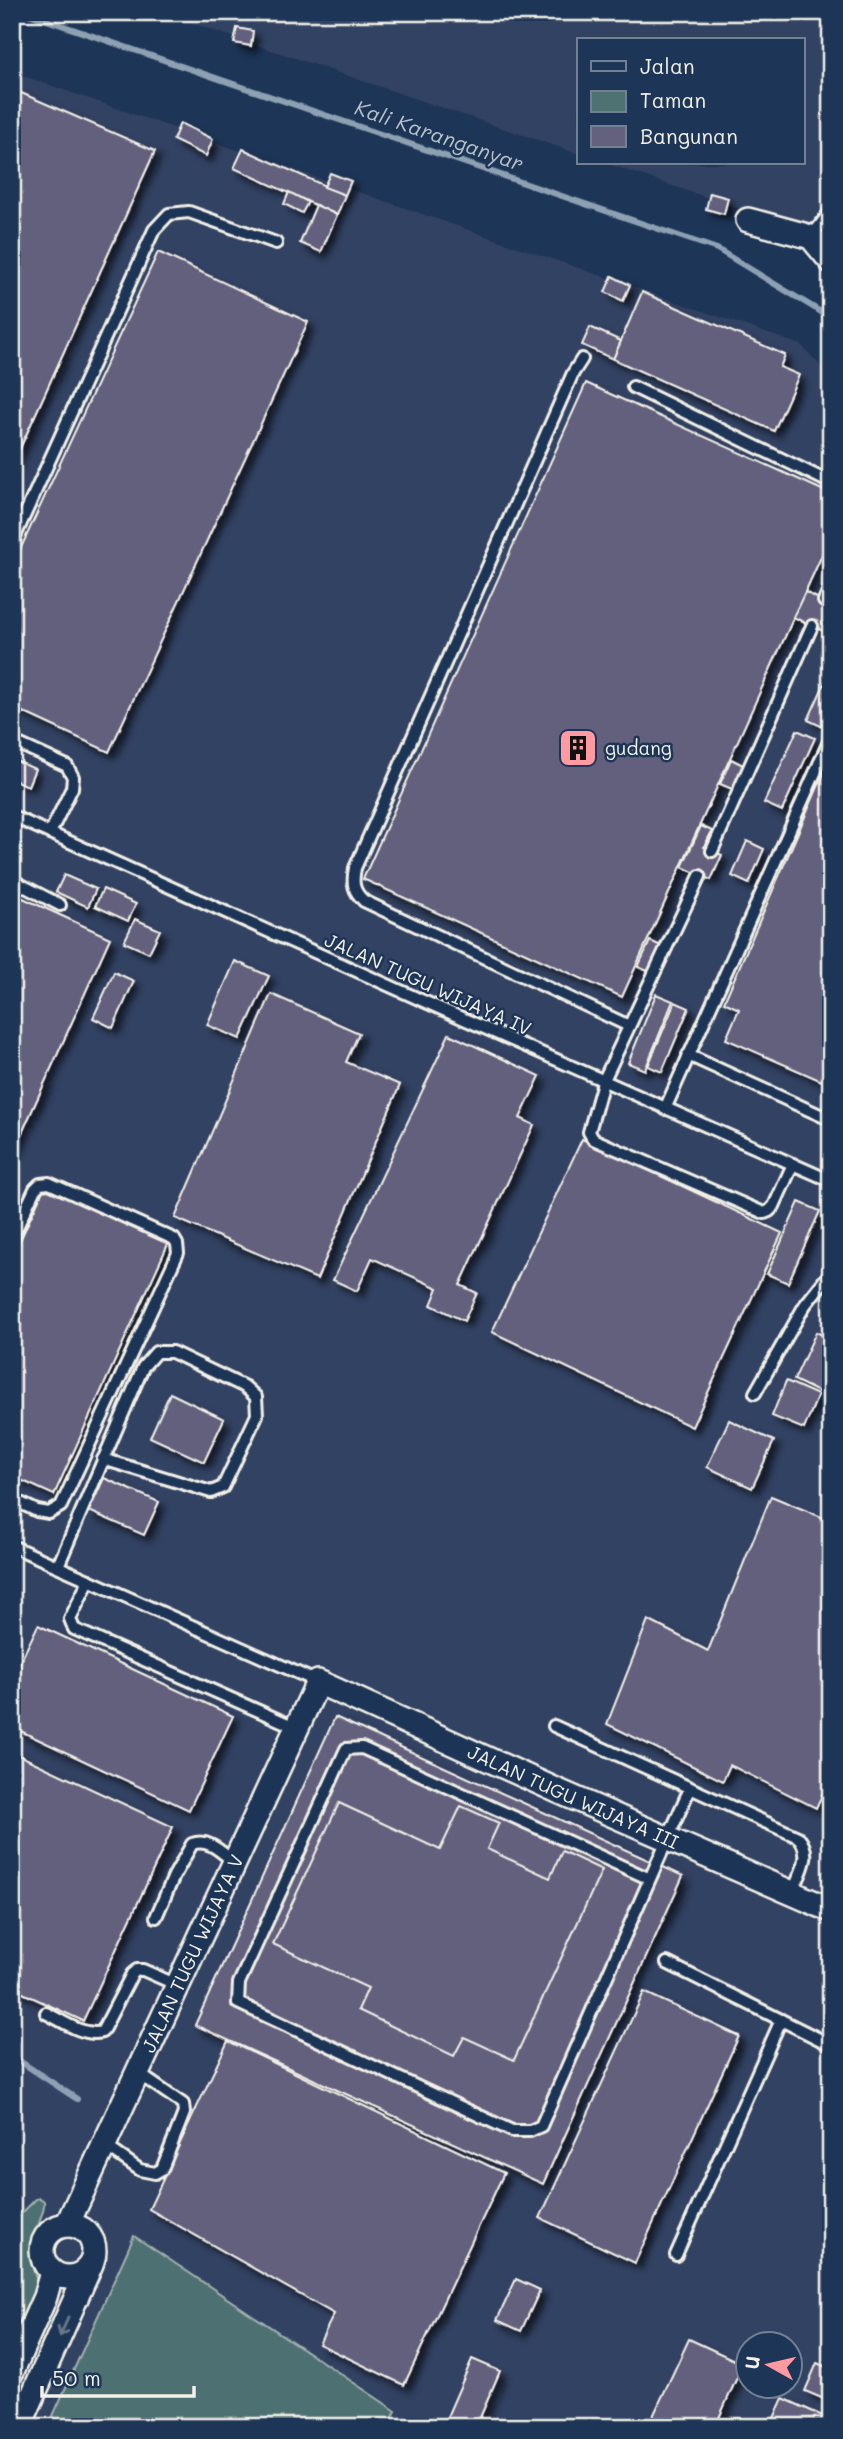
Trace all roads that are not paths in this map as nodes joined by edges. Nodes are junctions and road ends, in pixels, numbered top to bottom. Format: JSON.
{"nodes":[{"id":1,"x":831,"y":211,"type":"edge"},
{"id":2,"x":748,"y":220,"type":"dead end"},
{"id":3,"x":811,"y":237,"type":"junction"},
{"id":4,"x":276,"y":243,"type":"dead end"},
{"id":5,"x":831,"y":261,"type":"edge"},
{"id":6,"x":582,"y":359,"type":"dead end"},
{"id":7,"x":633,"y":387,"type":"dead end"},
{"id":8,"x":831,"y":483,"type":"edge"},
{"id":9,"x":12,"y":543,"type":"edge"},
{"id":10,"x":831,"y":585,"type":"edge"},
{"id":11,"x":824,"y":601,"type":"dead end"},
{"id":12,"x":812,"y":626,"type":"dead end"},
{"id":13,"x":831,"y":737,"type":"edge"},
{"id":14,"x":12,"y":741,"type":"edge"},
{"id":15,"x":12,"y":816,"type":"edge"},
{"id":16,"x":50,"y":833,"type":"junction"},
{"id":17,"x":712,"y":851,"type":"dead end"},
{"id":18,"x":701,"y":876,"type":"dead end"},
{"id":19,"x":12,"y":880,"type":"edge"},
{"id":20,"x":60,"y":905,"type":"dead end"},
{"id":21,"x":629,"y":1026,"type":"junction"},
{"id":22,"x":688,"y":1055,"type":"junction"},
{"id":23,"x":603,"y":1082,"type":"junction"},
{"id":24,"x":665,"y":1109,"type":"junction"},
{"id":25,"x":831,"y":1120,"type":"edge"},
{"id":26,"x":793,"y":1164,"type":"junction"},
{"id":27,"x":831,"y":1181,"type":"edge"},
{"id":28,"x":12,"y":1238,"type":"edge"},
{"id":29,"x":831,"y":1272,"type":"edge"},
{"id":30,"x":755,"y":1393,"type":"dead end"},
{"id":31,"x":103,"y":1459,"type":"junction"},
{"id":32,"x":12,"y":1499,"type":"edge"},
{"id":33,"x":12,"y":1546,"type":"edge"},
{"id":34,"x":58,"y":1566,"type":"junction"},
{"id":35,"x":89,"y":1580,"type":"junction"},
{"id":36,"x":318,"y":1682,"type":"junction"},
{"id":37,"x":554,"y":1726,"type":"dead end"},
{"id":38,"x":297,"y":1728,"type":"junction"},
{"id":39,"x":690,"y":1788,"type":"junction"},
{"id":40,"x":668,"y":1839,"type":"junction"},
{"id":41,"x":234,"y":1863,"type":"junction"},
{"id":42,"x":650,"y":1879,"type":"junction"},
{"id":43,"x":792,"y":1893,"type":"junction"},
{"id":44,"x":831,"y":1910,"type":"edge"},
{"id":45,"x":156,"y":1917,"type":"dead end"},
{"id":46,"x":667,"y":1963,"type":"dead end"},
{"id":47,"x":177,"y":1985,"type":"junction"},
{"id":48,"x":46,"y":2013,"type":"dead end"},
{"id":49,"x":781,"y":2020,"type":"junction"},
{"id":50,"x":831,"y":2045,"type":"edge"},
{"id":51,"x":138,"y":2073,"type":"junction"},
{"id":52,"x":103,"y":2144,"type":"junction"},
{"id":53,"x":67,"y":2225,"type":"junction"},
{"id":54,"x":676,"y":2255,"type":"dead end"},
{"id":55,"x":91,"y":2264,"type":"junction"},
{"id":56,"x":52,"y":2272,"type":"junction"},
{"id":57,"x":12,"y":2371,"type":"edge"},
{"id":58,"x":19,"y":2427,"type":"edge"}],
"edges":[{"from":1,"to":3,"type":"lane"},
{"from":2,"to":3,"type":"street"},
{"from":3,"to":5,"type":"street"},
{"from":4,"to":9,"type":"lane"},
{"from":6,"to":21,"type":"lane"},
{"from":7,"to":8,"type":"lane"},
{"from":10,"to":11,"type":"lane"},
{"from":12,"to":17,"type":"lane"},
{"from":13,"to":22,"type":"lane"},
{"from":14,"to":16,"type":"lane"},
{"from":15,"to":16,"type":"lane","name":"JALAN TUGU WIJAYA IV"},
{"from":16,"to":23,"type":"lane","name":"JALAN TUGU WIJAYA IV"},
{"from":18,"to":21,"type":"lane"},
{"from":19,"to":20,"type":"lane"},
{"from":21,"to":23,"type":"lane"},
{"from":22,"to":24,"type":"lane"},
{"from":22,"to":25,"type":"lane"},
{"from":23,"to":24,"type":"lane","name":"JALAN TUGU WIJAYA IV"},
{"from":23,"to":26,"type":"lane"},
{"from":24,"to":26,"type":"lane","name":"JALAN TUGU WIJAYA IV"},
{"from":26,"to":27,"type":"lane","name":"JALAN TUGU WIJAYA IV"},
{"from":28,"to":32,"type":"lane"},
{"from":29,"to":30,"type":"lane"},
{"from":31,"to":31,"type":"lane"},
{"from":31,"to":34,"type":"lane"},
{"from":33,"to":34,"type":"lane"},
{"from":34,"to":35,"type":"lane"},
{"from":35,"to":36,"type":"lane"},
{"from":35,"to":38,"type":"lane"},
{"from":36,"to":38,"type":"street","name":"JALAN TUGU WIJAYA V"},
{"from":36,"to":40,"type":"street","name":"JALAN TUGU WIJAYA III"},
{"from":37,"to":39,"type":"lane"},
{"from":38,"to":41,"type":"street","name":"JALAN TUGU WIJAYA V"},
{"from":39,"to":40,"type":"lane"},
{"from":39,"to":43,"type":"lane"},
{"from":40,"to":42,"type":"lane"},
{"from":40,"to":43,"type":"street","name":"JALAN TUGU WIJAYA III"},
{"from":41,"to":45,"type":"lane"},
{"from":41,"to":47,"type":"street","name":"JALAN TUGU WIJAYA V"},
{"from":42,"to":42,"type":"lane"},
{"from":43,"to":44,"type":"street","name":"JALAN TUGU WIJAYA III"},
{"from":46,"to":49,"type":"lane"},
{"from":47,"to":48,"type":"lane"},
{"from":47,"to":51,"type":"street","name":"JALAN TUGU WIJAYA V"},
{"from":49,"to":50,"type":"lane"},
{"from":49,"to":54,"type":"lane"},
{"from":51,"to":52,"type":"street","name":"JALAN TUGU WIJAYA V"},
{"from":51,"to":52,"type":"lane"},
{"from":52,"to":53,"type":"street","name":"JALAN TUGU WIJAYA V"},
{"from":53,"to":55,"type":"street"},
{"from":53,"to":56,"type":"street"},
{"from":55,"to":56,"type":"street"},
{"from":55,"to":58,"type":"street","one_way":true},
{"from":56,"to":57,"type":"street"}]}
